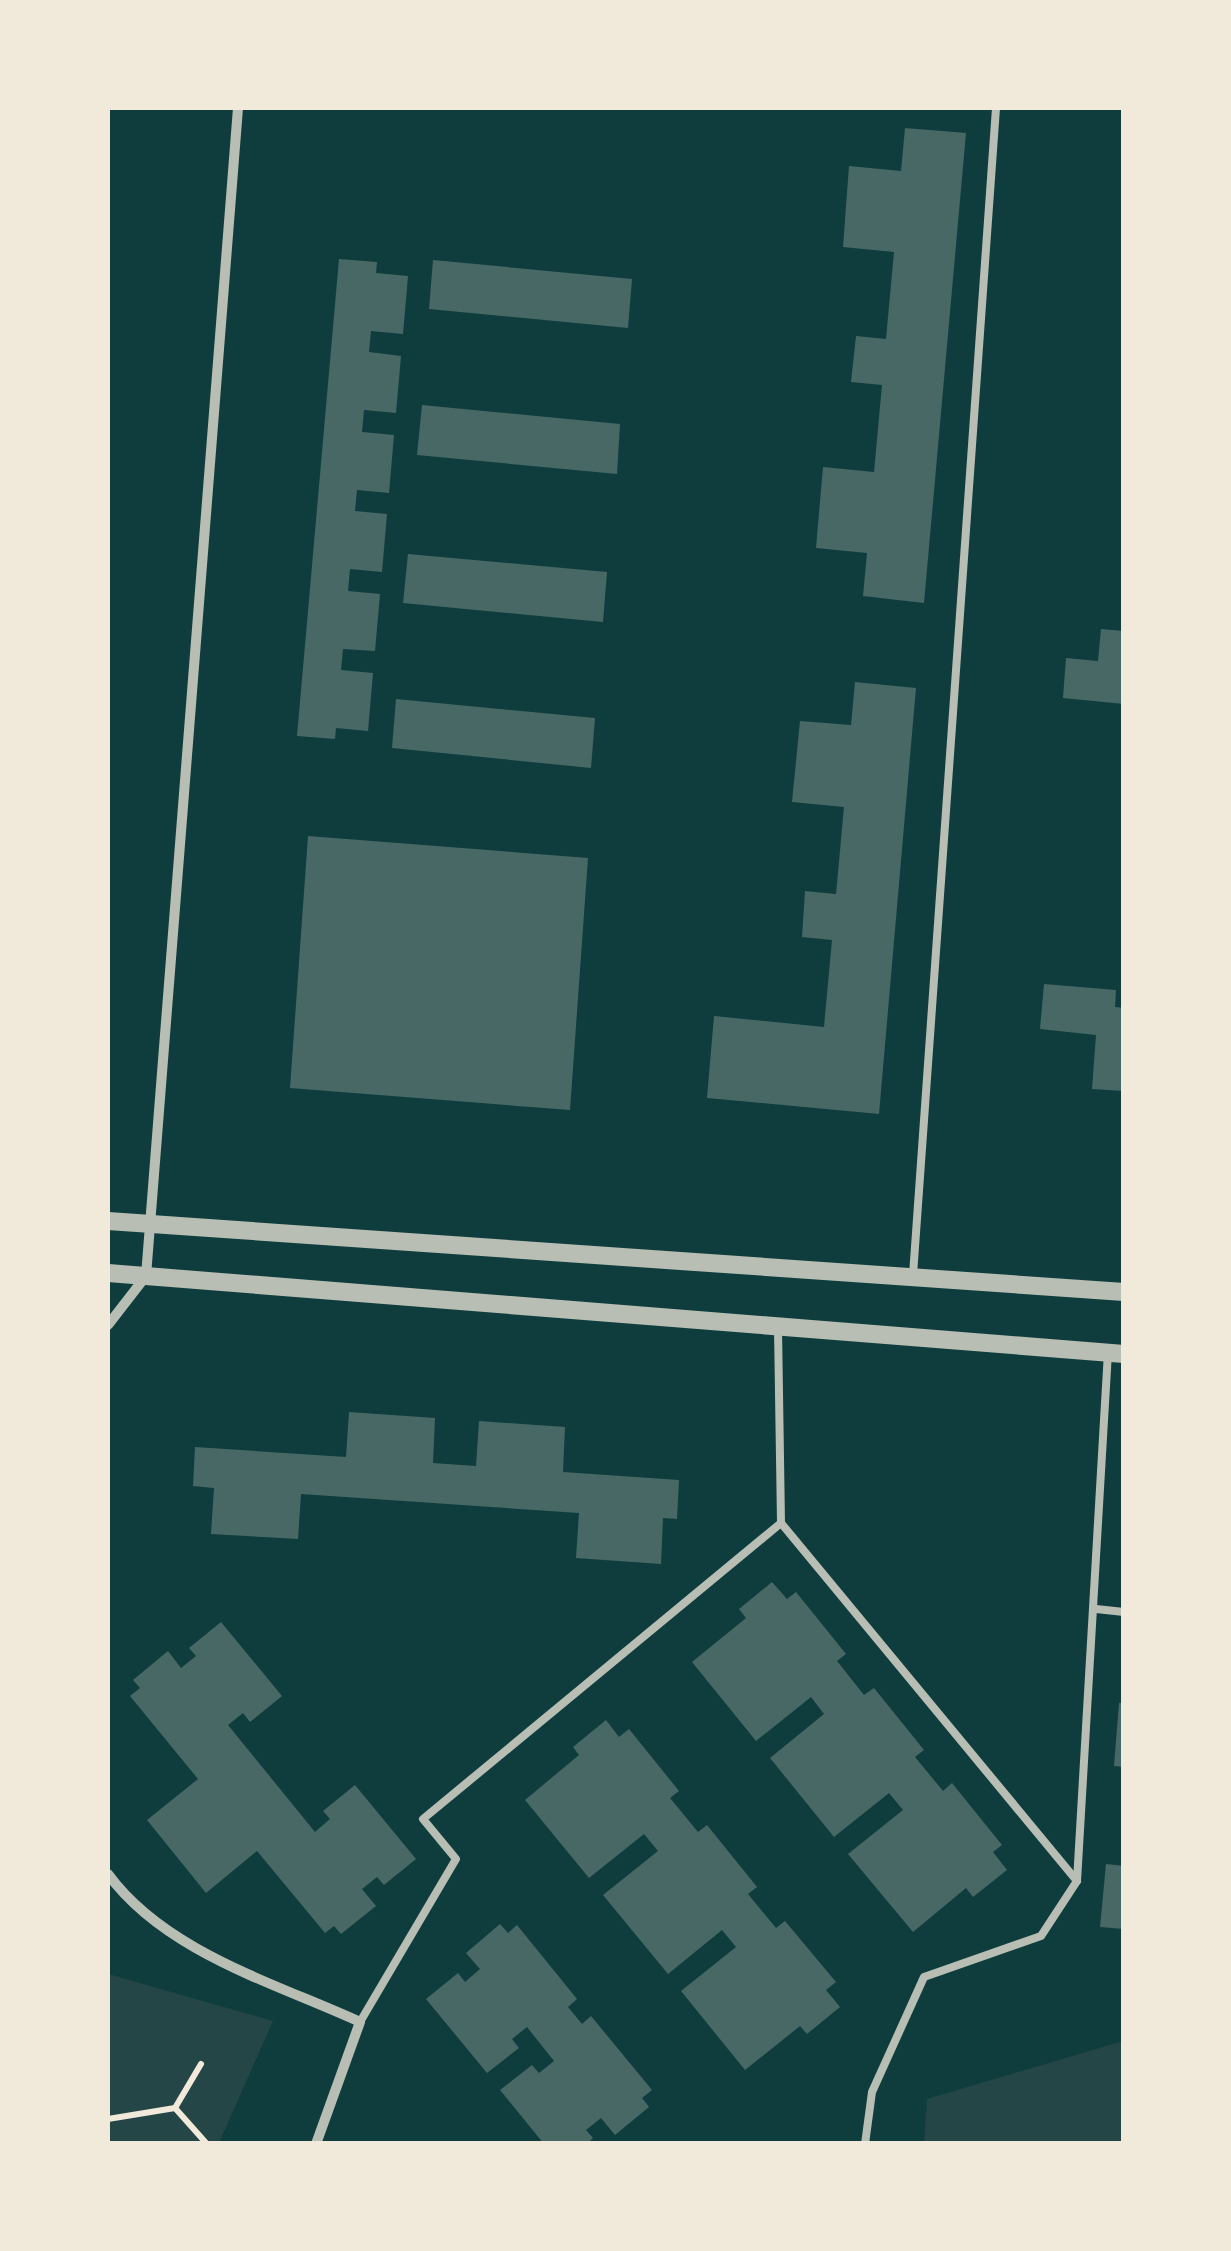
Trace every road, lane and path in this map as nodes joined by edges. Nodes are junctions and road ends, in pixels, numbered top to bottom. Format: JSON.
{"nodes":[{"id":1,"x":238,"y":108,"type":"edge"},
{"id":2,"x":996,"y":108,"type":"edge"},
{"id":3,"x":108,"y":1221,"type":"edge"},
{"id":4,"x":152,"y":1224,"type":"junction"},
{"id":5,"x":108,"y":1274,"type":"edge"},
{"id":6,"x":912,"y":1275,"type":"junction"},
{"id":7,"x":146,"y":1276,"type":"junction"},
{"id":8,"x":1124,"y":1292,"type":"edge"},
{"id":9,"x":778,"y":1324,"type":"junction"},
{"id":10,"x":108,"y":1326,"type":"edge"},
{"id":11,"x":1116,"y":1353,"type":"edge"},
{"id":12,"x":781,"y":1523,"type":"junction"},
{"id":13,"x":1096,"y":1610,"type":"junction"},
{"id":14,"x":1124,"y":1612,"type":"edge"},
{"id":15,"x":108,"y":1874,"type":"edge"},
{"id":16,"x":1078,"y":1881,"type":"junction"},
{"id":17,"x":360,"y":2022,"type":"junction"},
{"id":18,"x":202,"y":2064,"type":"dead end"},
{"id":19,"x":175,"y":2108,"type":"junction"},
{"id":20,"x":108,"y":2120,"type":"edge"},
{"id":21,"x":208,"y":2144,"type":"edge"},
{"id":22,"x":316,"y":2144,"type":"edge"},
{"id":23,"x":865,"y":2144,"type":"edge"}],
"edges":[{"from":1,"to":4,"type":"street"},
{"from":2,"to":6,"type":"lane"},
{"from":3,"to":4,"type":"street"},
{"from":4,"to":6,"type":"street"},
{"from":4,"to":7,"type":"street"},
{"from":5,"to":7,"type":"street"},
{"from":6,"to":8,"type":"street"},
{"from":7,"to":9,"type":"street"},
{"from":7,"to":10,"type":"street"},
{"from":9,"to":11,"type":"street"},
{"from":9,"to":12,"type":"lane"},
{"from":11,"to":13,"type":"lane"},
{"from":12,"to":16,"type":"lane"},
{"from":12,"to":17,"type":"lane"},
{"from":13,"to":14,"type":"lane"},
{"from":13,"to":16,"type":"lane"},
{"from":15,"to":17,"type":"street"},
{"from":16,"to":23,"type":"lane"},
{"from":17,"to":22,"type":"street"},
{"from":18,"to":19,"type":"path"},
{"from":19,"to":20,"type":"path"},
{"from":19,"to":21,"type":"path"}]}
